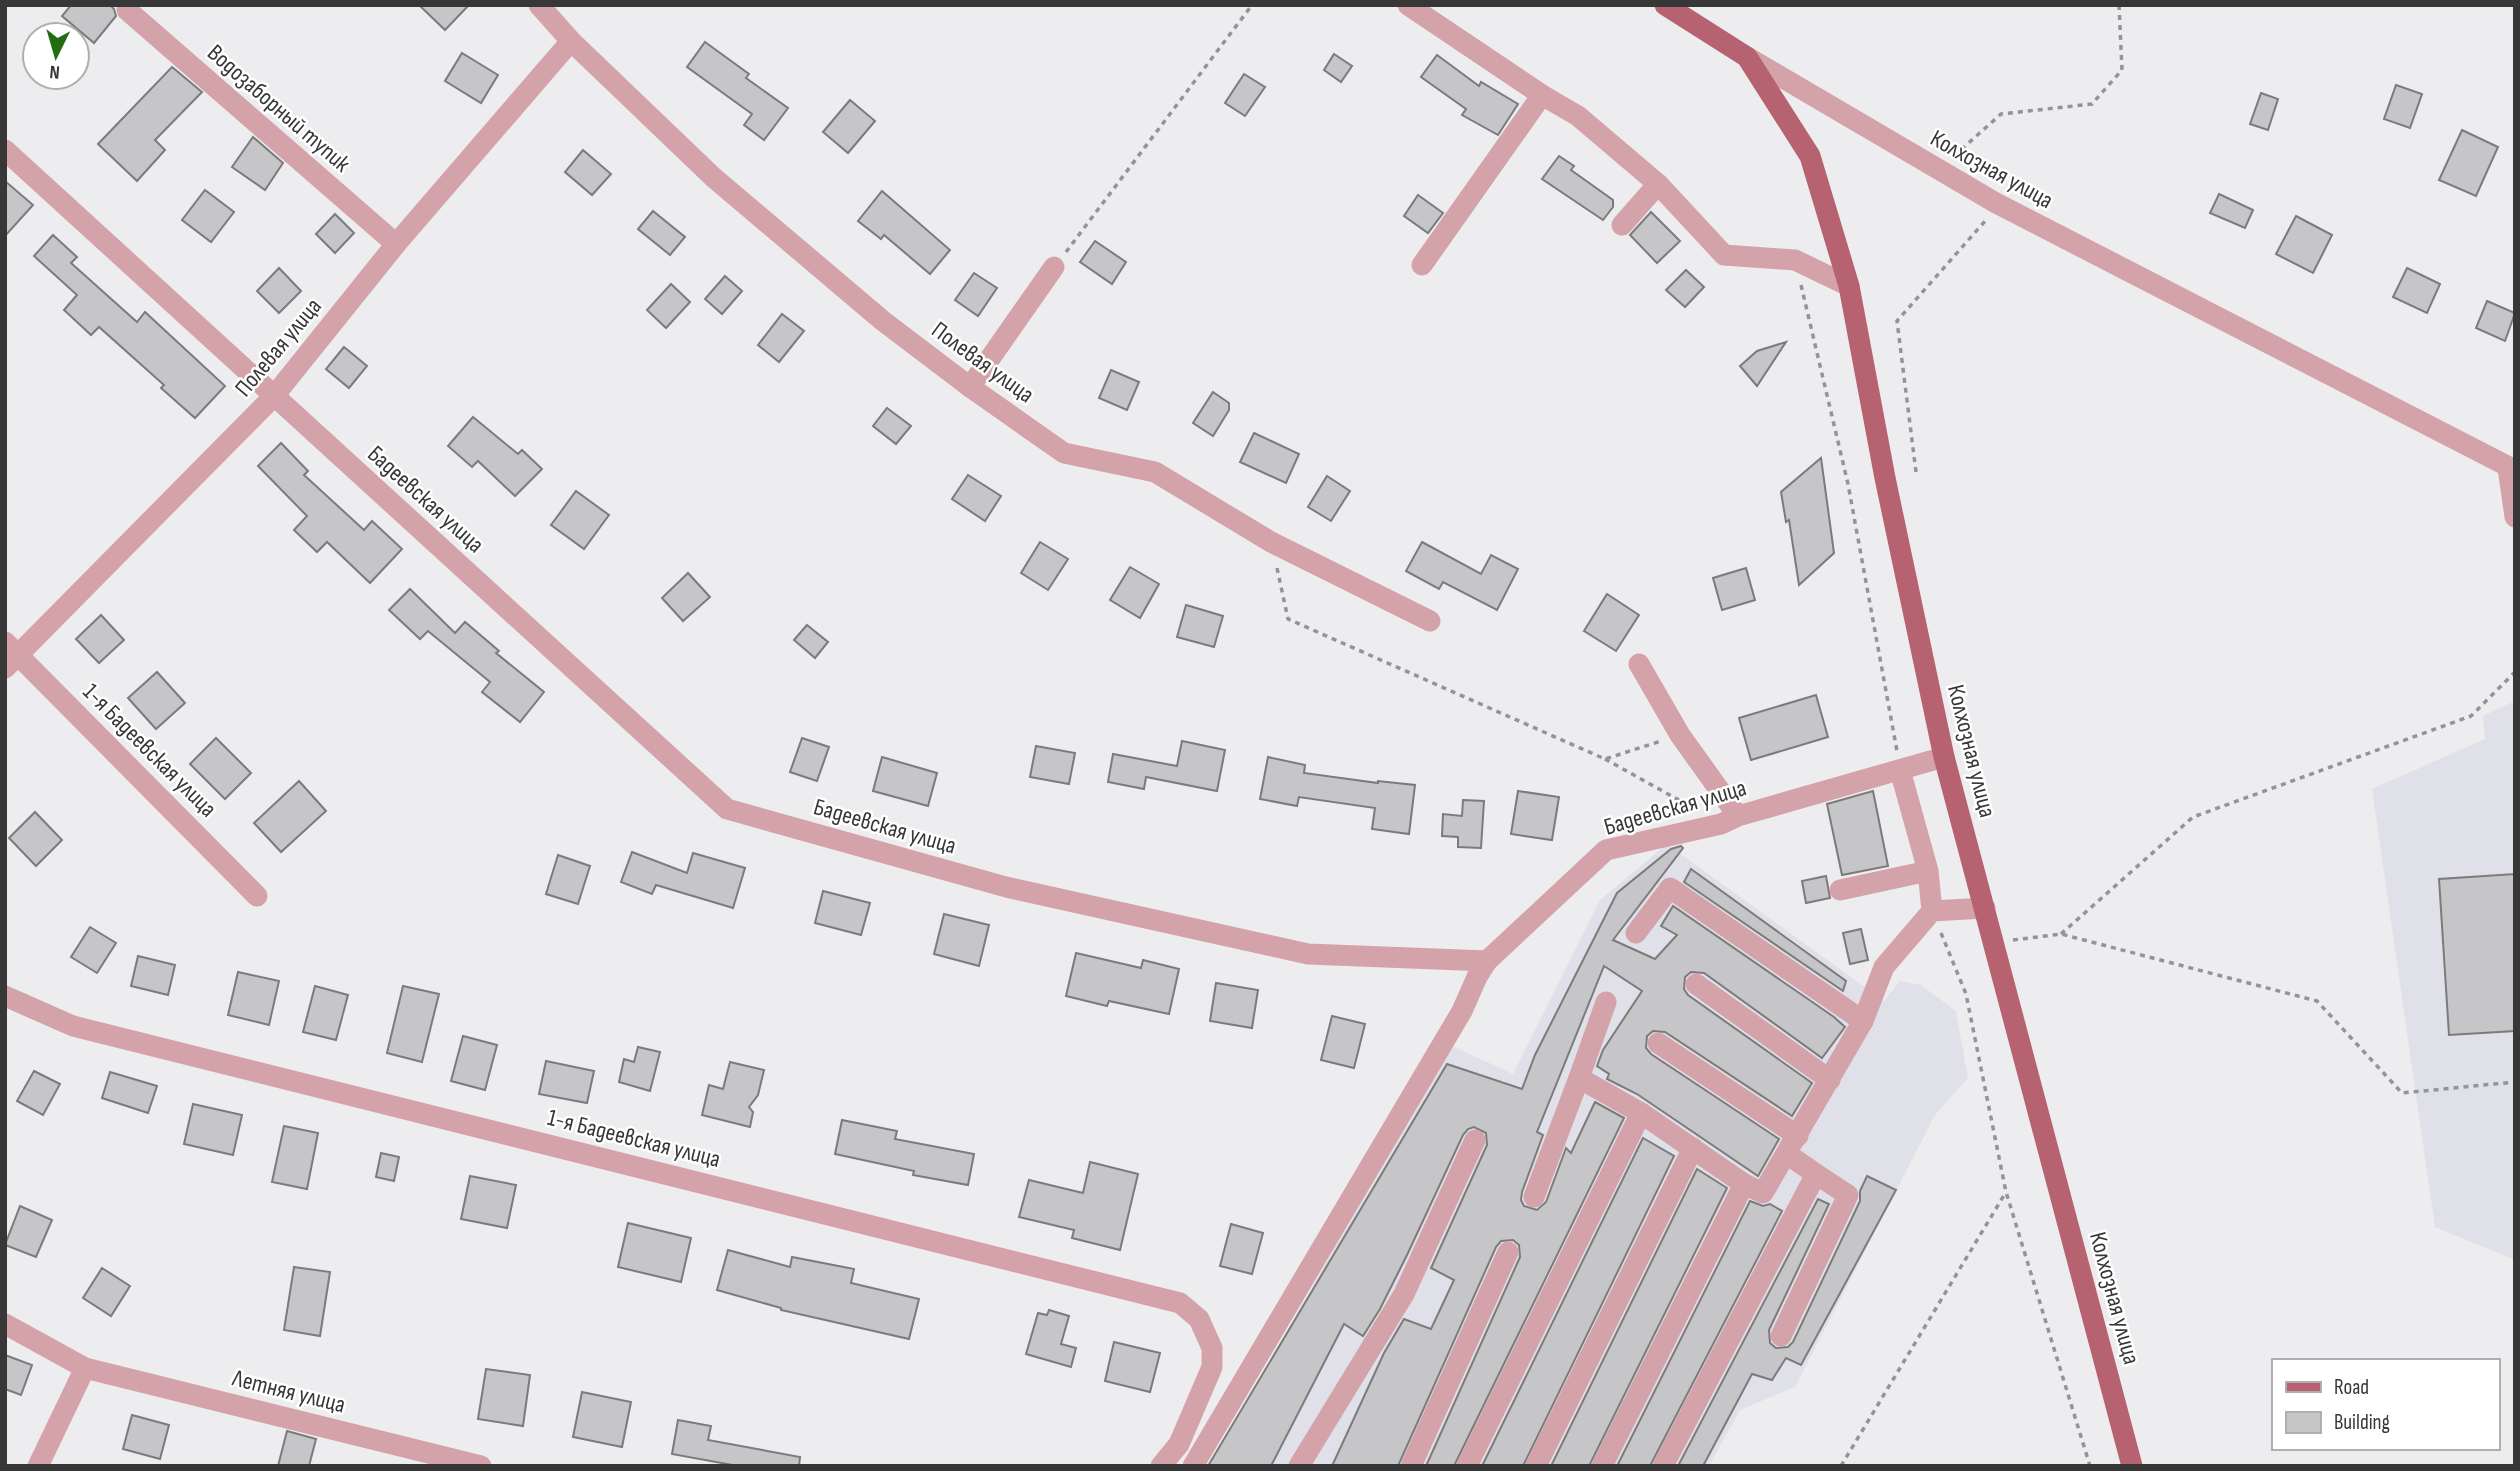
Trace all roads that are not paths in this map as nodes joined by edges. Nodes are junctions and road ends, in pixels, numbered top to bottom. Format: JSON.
{"nodes":[{"id":1,"x":539,"y":5,"type":"edge"},
{"id":2,"x":1408,"y":5,"type":"edge"},
{"id":3,"x":1664,"y":5,"type":"edge"},
{"id":4,"x":127,"y":10,"type":"dead end"},
{"id":5,"x":571,"y":41,"type":"junction"},
{"id":6,"x":1747,"y":57,"type":"junction"},
{"id":7,"x":1542,"y":95,"type":"junction"},
{"id":8,"x":5,"y":150,"type":"edge"},
{"id":9,"x":1658,"y":184,"type":"junction"},
{"id":10,"x":1622,"y":225,"type":"dead end"},
{"id":11,"x":396,"y":244,"type":"junction"},
{"id":12,"x":1422,"y":265,"type":"dead end"},
{"id":13,"x":1054,"y":267,"type":"road end"},
{"id":14,"x":1849,"y":286,"type":"junction"},
{"id":15,"x":970,"y":387,"type":"junction"},
{"id":16,"x":274,"y":396,"type":"junction"},
{"id":17,"x":2512,"y":469,"type":"edge"},
{"id":18,"x":2515,"y":517,"type":"edge"},
{"id":19,"x":1430,"y":621,"type":"dead end"},
{"id":20,"x":10,"y":655,"type":"edge"},
{"id":21,"x":1639,"y":664,"type":"dead end"},
{"id":22,"x":1944,"y":757,"type":"junction"},
{"id":23,"x":1900,"y":770,"type":"junction"},
{"id":24,"x":1729,"y":820,"type":"junction"},
{"id":25,"x":1928,"y":871,"type":"junction"},
{"id":26,"x":1840,"y":890,"type":"dead end"},
{"id":27,"x":257,"y":896,"type":"dead end"},
{"id":28,"x":1984,"y":908,"type":"junction"},
{"id":29,"x":1932,"y":911,"type":"junction"},
{"id":30,"x":1636,"y":933,"type":"dead end"},
{"id":31,"x":1487,"y":961,"type":"junction"},
{"id":32,"x":1696,"y":984,"type":"dead end"},
{"id":33,"x":5,"y":996,"type":"edge"},
{"id":34,"x":1606,"y":1002,"type":"dead end"},
{"id":35,"x":1863,"y":1021,"type":"junction"},
{"id":36,"x":1658,"y":1043,"type":"dead end"},
{"id":37,"x":1579,"y":1078,"type":"junction"},
{"id":38,"x":1830,"y":1080,"type":"junction"},
{"id":39,"x":1641,"y":1113,"type":"junction"},
{"id":40,"x":1475,"y":1140,"type":"dead end"},
{"id":41,"x":1792,"y":1145,"type":"junction"},
{"id":42,"x":1693,"y":1148,"type":"junction"},
{"id":43,"x":1815,"y":1174,"type":"junction"},
{"id":44,"x":1744,"y":1184,"type":"junction"},
{"id":45,"x":1534,"y":1197,"type":"dead end"},
{"id":46,"x":1508,"y":1252,"type":"dead end"},
{"id":47,"x":5,"y":1324,"type":"edge"},
{"id":48,"x":1781,"y":1336,"type":"dead end"},
{"id":49,"x":85,"y":1368,"type":"junction"},
{"id":50,"x":38,"y":1466,"type":"edge"},
{"id":51,"x":481,"y":1466,"type":"edge"},
{"id":52,"x":1161,"y":1466,"type":"edge"},
{"id":53,"x":1194,"y":1466,"type":"edge"},
{"id":54,"x":1299,"y":1466,"type":"edge"},
{"id":55,"x":1411,"y":1466,"type":"edge"},
{"id":56,"x":1467,"y":1466,"type":"edge"},
{"id":57,"x":1536,"y":1466,"type":"edge"},
{"id":58,"x":1602,"y":1466,"type":"edge"},
{"id":59,"x":1663,"y":1466,"type":"edge"},
{"id":60,"x":2132,"y":1466,"type":"edge"}],
"edges":[{"from":1,"to":5,"type":"street","name":"Полевая улица"},
{"from":2,"to":7,"type":"street"},
{"from":3,"to":6,"type":"main road","name":"Колхозная улица"},
{"from":4,"to":11,"type":"street","name":"Водозаборный тупик"},
{"from":5,"to":11,"type":"street","name":"Полевая улица"},
{"from":5,"to":15,"type":"street","name":"Полевая улица"},
{"from":6,"to":14,"type":"main road","name":"Колхозная улица"},
{"from":6,"to":17,"type":"street","name":"Колхозная улица"},
{"from":7,"to":9,"type":"street"},
{"from":7,"to":12,"type":"street"},
{"from":8,"to":16,"type":"street","name":"Бадеевская улица"},
{"from":9,"to":10,"type":"street"},
{"from":9,"to":14,"type":"street"},
{"from":11,"to":16,"type":"street","name":"Полевая улица"},
{"from":13,"to":15,"type":"street"},
{"from":14,"to":22,"type":"main road","name":"Колхозная улица"},
{"from":15,"to":19,"type":"street","name":"Полевая улица"},
{"from":16,"to":20,"type":"street","name":"Полевая улица"},
{"from":16,"to":31,"type":"street","name":"Бадеевская улица"},
{"from":17,"to":18,"type":"street"},
{"from":20,"to":27,"type":"street","name":"1-я Бадеевская улица"},
{"from":21,"to":24,"type":"street"},
{"from":22,"to":23,"type":"street","name":"Бадеевская улица"},
{"from":22,"to":28,"type":"main road","name":"Колхозная улица"},
{"from":23,"to":24,"type":"street","name":"Бадеевская улица"},
{"from":23,"to":25,"type":"street"},
{"from":24,"to":31,"type":"street","name":"Бадеевская улица"},
{"from":25,"to":26,"type":"street"},
{"from":25,"to":29,"type":"street"},
{"from":28,"to":29,"type":"street"},
{"from":28,"to":60,"type":"main road","name":"Колхозная улица"},
{"from":29,"to":35,"type":"street"},
{"from":30,"to":35,"type":"street"},
{"from":31,"to":53,"type":"street"},
{"from":32,"to":38,"type":"street"},
{"from":33,"to":52,"type":"street","name":"1-я Бадеевская улица"},
{"from":34,"to":37,"type":"street"},
{"from":35,"to":38,"type":"street"},
{"from":36,"to":41,"type":"street"},
{"from":37,"to":39,"type":"street"},
{"from":37,"to":45,"type":"street"},
{"from":38,"to":41,"type":"street"},
{"from":39,"to":42,"type":"street"},
{"from":39,"to":56,"type":"street"},
{"from":40,"to":54,"type":"street"},
{"from":41,"to":43,"type":"street"},
{"from":41,"to":44,"type":"street"},
{"from":42,"to":44,"type":"street"},
{"from":42,"to":57,"type":"street"},
{"from":43,"to":48,"type":"street"},
{"from":43,"to":59,"type":"street"},
{"from":44,"to":58,"type":"street"},
{"from":46,"to":55,"type":"street"},
{"from":47,"to":49,"type":"street","name":"Летняя улица"},
{"from":49,"to":50,"type":"street"},
{"from":49,"to":51,"type":"street","name":"Летняя улица"}]}
